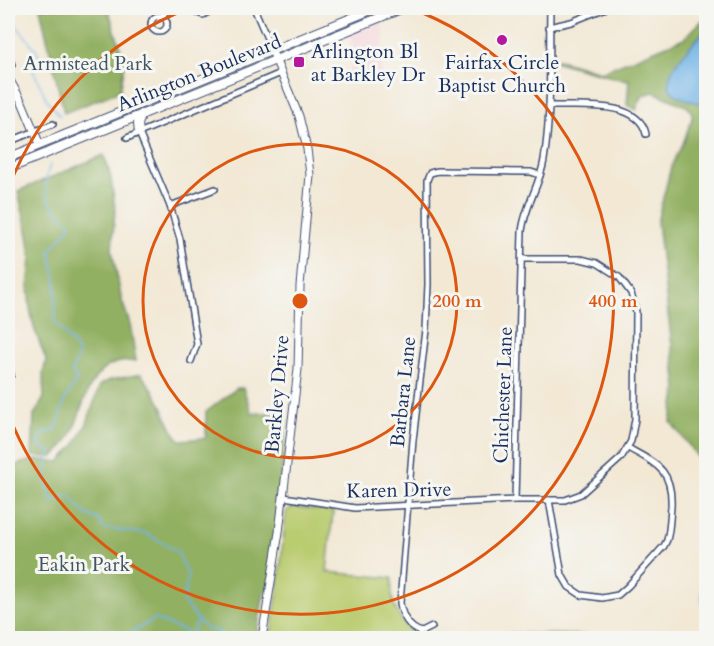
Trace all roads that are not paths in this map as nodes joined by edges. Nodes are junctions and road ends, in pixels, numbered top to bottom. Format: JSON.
{"nodes":[{"id":1,"x":168,"y":8,"type":"edge"},
{"id":2,"x":196,"y":8,"type":"edge"},
{"id":3,"x":210,"y":8,"type":"edge"},
{"id":4,"x":254,"y":8,"type":"edge"},
{"id":5,"x":376,"y":8,"type":"edge"},
{"id":6,"x":403,"y":8,"type":"edge"},
{"id":7,"x":550,"y":8,"type":"edge"},
{"id":8,"x":606,"y":8,"type":"edge"},
{"id":9,"x":162,"y":17,"type":"dead end"},
{"id":10,"x":549,"y":27,"type":"junction"},
{"id":11,"x":272,"y":50,"type":"junction"},
{"id":12,"x":8,"y":55,"type":"edge"},
{"id":13,"x":276,"y":60,"type":"junction"},
{"id":14,"x":8,"y":69,"type":"edge"},
{"id":15,"x":282,"y":73,"type":"junction"},
{"id":16,"x":8,"y":77,"type":"edge"},
{"id":17,"x":549,"y":106,"type":"junction"},
{"id":18,"x":142,"y":114,"type":"junction"},
{"id":19,"x":8,"y":123,"type":"edge"},
{"id":20,"x":53,"y":124,"type":"dead end"},
{"id":21,"x":34,"y":131,"type":"junction"},
{"id":22,"x":139,"y":133,"type":"junction"},
{"id":23,"x":646,"y":134,"type":"dead end"},
{"id":24,"x":127,"y":138,"type":"dead end"},
{"id":25,"x":15,"y":139,"type":"junction"},
{"id":26,"x":8,"y":142,"type":"edge"},
{"id":27,"x":40,"y":145,"type":"junction"},
{"id":28,"x":8,"y":158,"type":"edge"},
{"id":29,"x":8,"y":169,"type":"edge"},
{"id":30,"x":540,"y":175,"type":"junction"},
{"id":31,"x":215,"y":189,"type":"dead end"},
{"id":32,"x":170,"y":206,"type":"junction"},
{"id":33,"x":522,"y":259,"type":"junction"},
{"id":34,"x":191,"y":361,"type":"dead end"},
{"id":35,"x":8,"y":366,"type":"edge"},
{"id":36,"x":8,"y":378,"type":"edge"},
{"id":37,"x":628,"y":448,"type":"junction"},
{"id":38,"x":284,"y":497,"type":"junction"},
{"id":39,"x":515,"y":500,"type":"junction"},
{"id":40,"x":549,"y":501,"type":"junction"},
{"id":41,"x":407,"y":506,"type":"junction"},
{"id":42,"x":432,"y":627,"type":"dead end"},
{"id":43,"x":262,"y":639,"type":"edge"}],
"edges":[{"from":1,"to":9,"type":"street"},
{"from":2,"to":3,"type":"street"},
{"from":4,"to":11,"type":"street"},
{"from":5,"to":11,"type":"main road","name":"Arlington Boulevard"},
{"from":6,"to":13,"type":"main road","name":"Arlington Boulevard"},
{"from":7,"to":10,"type":"street","name":"Chichester Lane"},
{"from":8,"to":10,"type":"street"},
{"from":10,"to":17,"type":"street","name":"Chichester Lane"},
{"from":11,"to":13,"type":"street","name":"Barkley Drive"},
{"from":11,"to":27,"type":"main road","name":"Arlington Boulevard"},
{"from":12,"to":14,"type":"street"},
{"from":13,"to":15,"type":"street","name":"Barkley Drive"},
{"from":13,"to":18,"type":"main road","name":"Arlington Boulevard"},
{"from":15,"to":22,"type":"street"},
{"from":15,"to":38,"type":"street","name":"Barkley Drive"},
{"from":16,"to":21,"type":"street"},
{"from":17,"to":23,"type":"street"},
{"from":17,"to":30,"type":"street","name":"Chichester Lane"},
{"from":18,"to":22,"type":"main road"},
{"from":18,"to":29,"type":"main road","name":"Arlington Boulevard"},
{"from":19,"to":25,"type":"street"},
{"from":20,"to":21,"type":"street"},
{"from":21,"to":25,"type":"street"},
{"from":21,"to":27,"type":"street"},
{"from":22,"to":24,"type":"street"},
{"from":22,"to":32,"type":"street"},
{"from":25,"to":26,"type":"street"},
{"from":27,"to":28,"type":"main road","name":"Arlington Boulevard"},
{"from":30,"to":33,"type":"street","name":"Chichester Lane"},
{"from":30,"to":41,"type":"street","name":"Barbara Lane"},
{"from":31,"to":32,"type":"street"},
{"from":32,"to":34,"type":"street"},
{"from":33,"to":37,"type":"street"},
{"from":33,"to":39,"type":"street","name":"Chichester Lane"},
{"from":35,"to":36,"type":"street"},
{"from":37,"to":40,"type":"street","name":"Karen Drive"},
{"from":37,"to":40,"type":"street"},
{"from":38,"to":41,"type":"street","name":"Karen Drive"},
{"from":38,"to":43,"type":"street","name":"Barkley Drive"},
{"from":39,"to":40,"type":"street","name":"Karen Drive"},
{"from":39,"to":41,"type":"street","name":"Karen Drive"},
{"from":41,"to":42,"type":"street","name":"Barbara Lane"}]}
